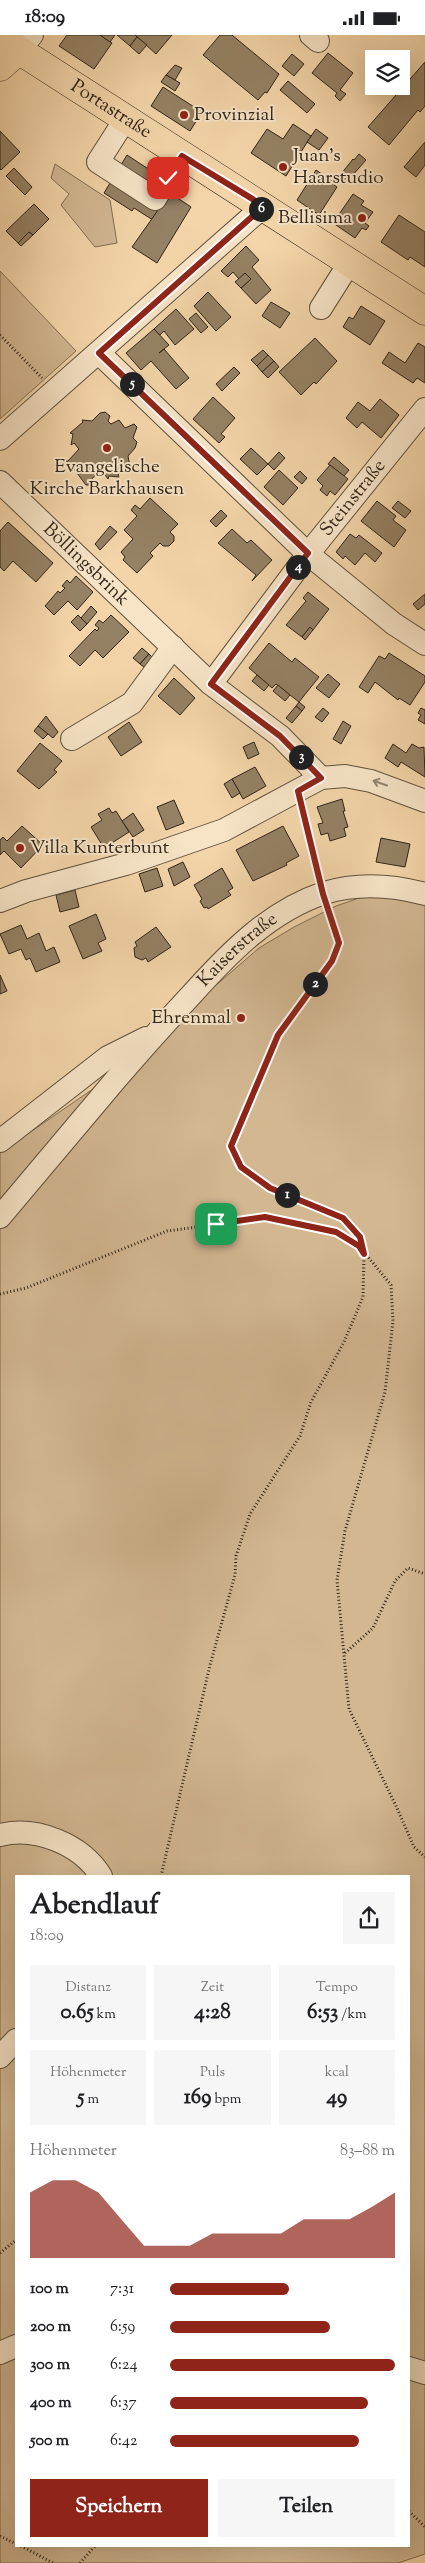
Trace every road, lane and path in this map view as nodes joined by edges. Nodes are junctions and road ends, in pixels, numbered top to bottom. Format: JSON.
{"nodes":[{"id":1,"x":13,"y":48,"type":"edge"},
{"id":2,"x":126,"y":118,"type":"junction"},
{"id":3,"x":182,"y":156,"type":"junction"},
{"id":4,"x":264,"y":206,"type":"junction"},
{"id":5,"x":350,"y":262,"type":"junction"},
{"id":6,"x":321,"y":308,"type":"dead end"},
{"id":7,"x":425,"y":311,"type":"edge"},
{"id":8,"x":0,"y":335,"type":"edge"},
{"id":9,"x":99,"y":353,"type":"junction"},
{"id":10,"x":55,"y":391,"type":"junction"},
{"id":11,"x":425,"y":409,"type":"edge"},
{"id":12,"x":0,"y":439,"type":"edge"},
{"id":13,"x":0,"y":482,"type":"edge"},
{"id":14,"x":308,"y":553,"type":"junction"},
{"id":15,"x":425,"y":644,"type":"edge"},
{"id":16,"x":173,"y":647,"type":"junction"},
{"id":17,"x":211,"y":684,"type":"junction"},
{"id":18,"x":72,"y":739,"type":"dead end"},
{"id":19,"x":321,"y":778,"type":"junction"},
{"id":20,"x":298,"y":791,"type":"junction"},
{"id":21,"x":425,"y":801,"type":"edge"},
{"id":22,"x":323,"y":894,"type":"junction"},
{"id":23,"x":425,"y":894,"type":"edge"},
{"id":24,"x":0,"y":901,"type":"edge"},
{"id":25,"x":156,"y":1032,"type":"junction"},
{"id":26,"x":0,"y":1141,"type":"edge"},
{"id":27,"x":0,"y":1217,"type":"edge"},
{"id":28,"x":364,"y":1254,"type":"junction"},
{"id":29,"x":0,"y":1293,"type":"edge"},
{"id":30,"x":425,"y":1574,"type":"edge"},
{"id":31,"x":344,"y":1653,"type":"junction"},
{"id":32,"x":0,"y":1835,"type":"edge"},
{"id":33,"x":425,"y":1857,"type":"edge"},
{"id":34,"x":100,"y":1875,"type":"edge"},
{"id":35,"x":161,"y":1875,"type":"edge"},
{"id":36,"x":15,"y":2041,"type":"edge"},
{"id":37,"x":0,"y":2057,"type":"edge"},
{"id":38,"x":15,"y":2241,"type":"edge"},
{"id":39,"x":0,"y":2253,"type":"edge"},
{"id":40,"x":15,"y":2346,"type":"edge"},
{"id":41,"x":0,"y":2353,"type":"edge"},
{"id":42,"x":410,"y":2369,"type":"edge"},
{"id":43,"x":425,"y":2373,"type":"edge"},
{"id":44,"x":410,"y":2512,"type":"edge"},
{"id":45,"x":425,"y":2527,"type":"edge"},
{"id":46,"x":0,"y":2536,"type":"edge"},
{"id":47,"x":15,"y":2544,"type":"edge"},
{"id":48,"x":23,"y":2547,"type":"edge"},
{"id":49,"x":94,"y":2547,"type":"edge"},
{"id":50,"x":53,"y":2563,"type":"edge"},
{"id":51,"x":80,"y":2563,"type":"edge"}],
"edges":[{"from":1,"to":2,"type":"main road","name":"Portastraße"},
{"from":2,"to":3,"type":"main road","name":"Portastraße"},
{"from":2,"to":3,"type":"street"},
{"from":3,"to":4,"type":"main road","name":"Portastraße"},
{"from":4,"to":5,"type":"main road","name":"Portastraße"},
{"from":4,"to":9,"type":"street"},
{"from":5,"to":6,"type":"street"},
{"from":5,"to":7,"type":"main road","name":"Portastraße"},
{"from":8,"to":10,"type":"path"},
{"from":9,"to":10,"type":"street"},
{"from":9,"to":14,"type":"street"},
{"from":10,"to":12,"type":"street"},
{"from":11,"to":14,"type":"street","name":"Steinstraße"},
{"from":13,"to":16,"type":"street","name":"Böllingsbrink"},
{"from":14,"to":15,"type":"street"},
{"from":14,"to":17,"type":"street","name":"Steinstraße"},
{"from":16,"to":17,"type":"street","name":"Böllingsbrink"},
{"from":16,"to":18,"type":"street"},
{"from":17,"to":19,"type":"street","name":"Böllingsbrink"},
{"from":19,"to":20,"type":"street"},
{"from":21,"to":19,"type":"street","one_way":true},
{"from":20,"to":22,"type":"path"},
{"from":20,"to":24,"type":"street"},
{"from":22,"to":23,"type":"street","name":"Kaiserstraße"},
{"from":22,"to":25,"type":"street","name":"Kaiserstraße"},
{"from":22,"to":28,"type":"path"},
{"from":25,"to":26,"type":"street"},
{"from":25,"to":27,"type":"street","name":"Kaiserstraße"},
{"from":28,"to":29,"type":"path"},
{"from":28,"to":31,"type":"path"},
{"from":28,"to":35,"type":"path"},
{"from":30,"to":31,"type":"path"},
{"from":31,"to":33,"type":"path"},
{"from":32,"to":34,"type":"street"},
{"from":36,"to":37,"type":"street"},
{"from":38,"to":39,"type":"path"},
{"from":40,"to":41,"type":"street"},
{"from":42,"to":43,"type":"street"},
{"from":44,"to":45,"type":"path"},
{"from":46,"to":47,"type":"path"},
{"from":48,"to":50,"type":"path"},
{"from":49,"to":51,"type":"path"}]}
